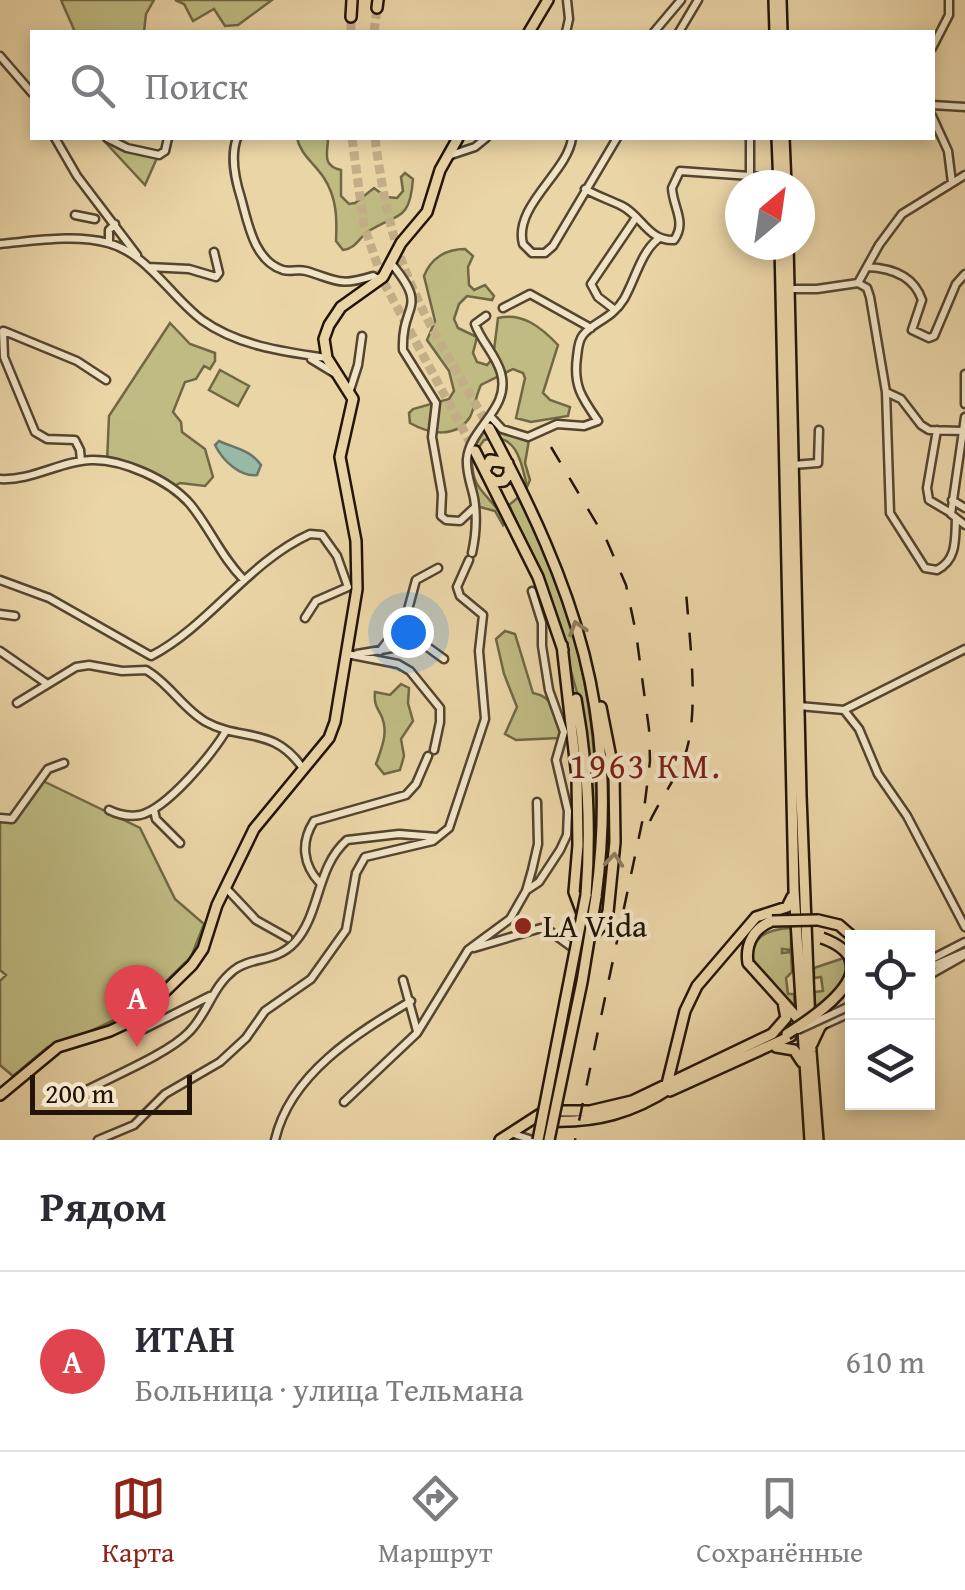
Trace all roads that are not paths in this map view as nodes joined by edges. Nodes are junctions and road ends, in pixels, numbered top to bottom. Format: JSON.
{"nodes":[{"id":1,"x":352,"y":0,"type":"edge"},
{"id":2,"x":548,"y":0,"type":"edge"},
{"id":3,"x":567,"y":0,"type":"edge"},
{"id":4,"x":680,"y":0,"type":"edge"},
{"id":5,"x":698,"y":0,"type":"edge"},
{"id":6,"x":778,"y":0,"type":"edge"},
{"id":7,"x":949,"y":0,"type":"edge"},
{"id":8,"x":351,"y":17,"type":"tunnel mouth"},
{"id":9,"x":529,"y":30,"type":"edge"},
{"id":10,"x":567,"y":30,"type":"edge"},
{"id":11,"x":656,"y":30,"type":"edge"},
{"id":12,"x":680,"y":30,"type":"edge"},
{"id":13,"x":778,"y":30,"type":"edge"},
{"id":14,"x":935,"y":42,"type":"edge"},
{"id":15,"x":0,"y":56,"type":"edge"},
{"id":16,"x":30,"y":87,"type":"edge"},
{"id":17,"x":935,"y":105,"type":"edge"},
{"id":18,"x":965,"y":107,"type":"edge"},
{"id":19,"x":935,"y":123,"type":"edge"},
{"id":20,"x":56,"y":140,"type":"edge"},
{"id":21,"x":112,"y":140,"type":"edge"},
{"id":22,"x":168,"y":140,"type":"edge"},
{"id":23,"x":238,"y":140,"type":"edge"},
{"id":24,"x":457,"y":140,"type":"edge"},
{"id":25,"x":484,"y":140,"type":"edge"},
{"id":26,"x":572,"y":140,"type":"edge"},
{"id":27,"x":616,"y":140,"type":"edge"},
{"id":28,"x":750,"y":140,"type":"edge"},
{"id":29,"x":781,"y":140,"type":"edge"},
{"id":30,"x":446,"y":156,"type":"junction"},
{"id":31,"x":750,"y":170,"type":"edge"},
{"id":32,"x":782,"y":170,"type":"edge"},
{"id":33,"x":725,"y":174,"type":"edge"},
{"id":34,"x":965,"y":175,"type":"edge"},
{"id":35,"x":952,"y":182,"type":"junction"},
{"id":36,"x":586,"y":190,"type":"junction"},
{"id":37,"x":75,"y":214,"type":"dead end"},
{"id":38,"x":95,"y":219,"type":"dead end"},
{"id":39,"x":635,"y":219,"type":"junction"},
{"id":40,"x":114,"y":224,"type":"junction"},
{"id":41,"x":658,"y":238,"type":"junction"},
{"id":42,"x":109,"y":243,"type":"junction"},
{"id":43,"x":0,"y":244,"type":"edge"},
{"id":44,"x":214,"y":252,"type":"dead end"},
{"id":45,"x":141,"y":260,"type":"junction"},
{"id":46,"x":785,"y":260,"type":"edge"},
{"id":47,"x":391,"y":264,"type":"junction"},
{"id":48,"x":867,"y":266,"type":"junction"},
{"id":49,"x":147,"y":267,"type":"junction"},
{"id":50,"x":965,"y":274,"type":"edge"},
{"id":51,"x":380,"y":280,"type":"junction"},
{"id":52,"x":858,"y":283,"type":"junction"},
{"id":53,"x":786,"y":289,"type":"junction"},
{"id":54,"x":503,"y":308,"type":"dead end"},
{"id":55,"x":615,"y":310,"type":"junction"},
{"id":56,"x":486,"y":316,"type":"dead end"},
{"id":57,"x":592,"y":328,"type":"junction"},
{"id":58,"x":2,"y":330,"type":"edge"},
{"id":59,"x":362,"y":336,"type":"dead end"},
{"id":60,"x":324,"y":339,"type":"junction"},
{"id":61,"x":300,"y":354,"type":"junction"},
{"id":62,"x":327,"y":358,"type":"junction"},
{"id":63,"x":965,"y":374,"type":"edge"},
{"id":64,"x":106,"y":380,"type":"dead end"},
{"id":65,"x":342,"y":380,"type":"junction"},
{"id":66,"x":350,"y":390,"type":"junction"},
{"id":67,"x":886,"y":392,"type":"junction"},
{"id":68,"x":965,"y":404,"type":"edge"},
{"id":69,"x":965,"y":418,"type":"edge"},
{"id":70,"x":490,"y":423,"type":"junction"},
{"id":71,"x":819,"y":430,"type":"dead end"},
{"id":72,"x":938,"y":430,"type":"junction"},
{"id":73,"x":962,"y":431,"type":"junction"},
{"id":74,"x":475,"y":450,"type":"tunnel mouth"},
{"id":75,"x":81,"y":461,"type":"junction"},
{"id":76,"x":509,"y":464,"type":"junction"},
{"id":77,"x":793,"y":464,"type":"junction"},
{"id":78,"x":486,"y":474,"type":"junction"},
{"id":79,"x":0,"y":479,"type":"edge"},
{"id":80,"x":951,"y":500,"type":"junction"},
{"id":81,"x":475,"y":506,"type":"junction"},
{"id":82,"x":965,"y":508,"type":"edge"},
{"id":83,"x":959,"y":520,"type":"edge"},
{"id":84,"x":438,"y":568,"type":"dead end"},
{"id":85,"x":0,"y":580,"type":"edge"},
{"id":86,"x":244,"y":580,"type":"junction"},
{"id":87,"x":352,"y":588,"type":"junction"},
{"id":88,"x":532,"y":591,"type":"dead end"},
{"id":89,"x":0,"y":614,"type":"edge"},
{"id":90,"x":15,"y":616,"type":"dead end"},
{"id":91,"x":304,"y":618,"type":"dead end"},
{"id":92,"x":562,"y":646,"type":"junction"},
{"id":93,"x":965,"y":649,"type":"edge"},
{"id":94,"x":0,"y":651,"type":"edge"},
{"id":95,"x":380,"y":651,"type":"junction"},
{"id":96,"x":348,"y":654,"type":"junction"},
{"id":97,"x":148,"y":656,"type":"junction"},
{"id":98,"x":444,"y":658,"type":"dead end"},
{"id":99,"x":141,"y":669,"type":"junction"},
{"id":100,"x":590,"y":669,"type":"junction"},
{"id":101,"x":46,"y":683,"type":"junction"},
{"id":102,"x":17,"y":703,"type":"dead end"},
{"id":103,"x":799,"y":706,"type":"junction"},
{"id":104,"x":844,"y":710,"type":"junction"},
{"id":105,"x":226,"y":731,"type":"junction"},
{"id":106,"x":64,"y":763,"type":"dead end"},
{"id":107,"x":304,"y":771,"type":"junction"},
{"id":108,"x":538,"y":802,"type":"dead end"},
{"id":109,"x":109,"y":810,"type":"dead end"},
{"id":110,"x":154,"y":810,"type":"junction"},
{"id":111,"x":0,"y":818,"type":"edge"},
{"id":112,"x":439,"y":837,"type":"junction"},
{"id":113,"x":180,"y":843,"type":"dead end"},
{"id":114,"x":320,"y":883,"type":"junction"},
{"id":115,"x":226,"y":888,"type":"junction"},
{"id":116,"x":794,"y":890,"type":"junction"},
{"id":117,"x":526,"y":891,"type":"junction"},
{"id":118,"x":591,"y":896,"type":"junction"},
{"id":119,"x":806,"y":920,"type":"junction"},
{"id":120,"x":965,"y":927,"type":"edge"},
{"id":121,"x":845,"y":931,"type":"edge"},
{"id":122,"x":588,"y":936,"type":"junction"},
{"id":123,"x":288,"y":938,"type":"dead end"},
{"id":124,"x":965,"y":942,"type":"edge"},
{"id":125,"x":468,"y":950,"type":"junction"},
{"id":126,"x":965,"y":954,"type":"edge"},
{"id":127,"x":584,"y":956,"type":"junction"},
{"id":128,"x":935,"y":960,"type":"edge"},
{"id":129,"x":935,"y":962,"type":"edge"},
{"id":130,"x":935,"y":972,"type":"edge"},
{"id":131,"x":403,"y":980,"type":"dead end"},
{"id":132,"x":210,"y":996,"type":"junction"},
{"id":133,"x":845,"y":999,"type":"edge"},
{"id":134,"x":411,"y":1001,"type":"junction"},
{"id":135,"x":782,"y":1002,"type":"junction"},
{"id":136,"x":845,"y":1011,"type":"edge"},
{"id":137,"x":845,"y":1012,"type":"edge"},
{"id":138,"x":129,"y":1024,"type":"junction"},
{"id":139,"x":820,"y":1027,"type":"junction"},
{"id":140,"x":802,"y":1030,"type":"junction"},
{"id":141,"x":417,"y":1033,"type":"junction"},
{"id":142,"x":772,"y":1034,"type":"junction"},
{"id":143,"x":788,"y":1034,"type":"junction"},
{"id":144,"x":764,"y":1049,"type":"junction"},
{"id":145,"x":811,"y":1052,"type":"junction"},
{"id":146,"x":806,"y":1083,"type":"junction"},
{"id":147,"x":665,"y":1088,"type":"junction"},
{"id":148,"x":83,"y":1092,"type":"dead end"},
{"id":149,"x":0,"y":1094,"type":"edge"},
{"id":150,"x":344,"y":1102,"type":"dead end"},
{"id":151,"x":548,"y":1116,"type":"junction"},
{"id":152,"x":275,"y":1137,"type":"edge"},
{"id":153,"x":504,"y":1137,"type":"edge"},
{"id":154,"x":98,"y":1140,"type":"edge"},
{"id":155,"x":540,"y":1140,"type":"edge"},
{"id":156,"x":814,"y":1140,"type":"edge"}],
"edges":[{"from":1,"to":8,"type":"main road"},
{"from":2,"to":9,"type":"main road"},
{"from":3,"to":10,"type":"street"},
{"from":4,"to":11,"type":"street"},
{"from":5,"to":12,"type":"street"},
{"from":6,"to":13,"type":"main road"},
{"from":7,"to":14,"type":"street"},
{"from":15,"to":16,"type":"street"},
{"from":17,"to":18,"type":"street"},
{"from":19,"to":35,"type":"street"},
{"from":20,"to":40,"type":"street"},
{"from":21,"to":22,"type":"street"},
{"from":23,"to":51,"type":"street"},
{"from":24,"to":30,"type":"main road"},
{"from":25,"to":30,"type":"street"},
{"from":26,"to":36,"type":"street"},
{"from":27,"to":36,"type":"street"},
{"from":28,"to":31,"type":"street"},
{"from":29,"to":32,"type":"main road"},
{"from":30,"to":47,"type":"main road"},
{"from":33,"to":41,"type":"street"},
{"from":34,"to":35,"type":"street"},
{"from":35,"to":48,"type":"street"},
{"from":36,"to":39,"type":"street"},
{"from":37,"to":38,"type":"street"},
{"from":39,"to":41,"type":"street"},
{"from":39,"to":55,"type":"street"},
{"from":40,"to":42,"type":"street"},
{"from":40,"to":45,"type":"street"},
{"from":41,"to":55,"type":"street"},
{"from":42,"to":43,"type":"street"},
{"from":42,"to":45,"type":"street"},
{"from":44,"to":49,"type":"street"},
{"from":45,"to":49,"type":"street"},
{"from":46,"to":53,"type":"main road"},
{"from":47,"to":51,"type":"main road"},
{"from":47,"to":81,"type":"street"},
{"from":48,"to":50,"type":"street"},
{"from":48,"to":52,"type":"street"},
{"from":49,"to":61,"type":"street"},
{"from":51,"to":60,"type":"main road"},
{"from":52,"to":53,"type":"street"},
{"from":52,"to":67,"type":"street"},
{"from":53,"to":77,"type":"main road"},
{"from":53,"to":116,"type":"main road"},
{"from":54,"to":57,"type":"street"},
{"from":55,"to":57,"type":"street"},
{"from":56,"to":70,"type":"street"},
{"from":57,"to":70,"type":"street"},
{"from":58,"to":64,"type":"street"},
{"from":58,"to":75,"type":"street"},
{"from":59,"to":66,"type":"street"},
{"from":60,"to":61,"type":"street"},
{"from":60,"to":62,"type":"main road"},
{"from":61,"to":62,"type":"street"},
{"from":61,"to":65,"type":"street"},
{"from":62,"to":65,"type":"main road"},
{"from":63,"to":68,"type":"street"},
{"from":65,"to":66,"type":"main road"},
{"from":66,"to":87,"type":"main road"},
{"from":67,"to":72,"type":"street"},
{"from":67,"to":83,"type":"street"},
{"from":69,"to":73,"type":"street"},
{"from":70,"to":76,"type":"main road"},
{"from":70,"to":81,"type":"street"},
{"from":71,"to":77,"type":"street"},
{"from":72,"to":73,"type":"street"},
{"from":72,"to":83,"type":"street"},
{"from":73,"to":80,"type":"street"},
{"from":74,"to":78,"type":"main road"},
{"from":75,"to":79,"type":"street"},
{"from":75,"to":86,"type":"street"},
{"from":76,"to":78,"type":"main road"},
{"from":76,"to":78,"type":"main road"},
{"from":100,"to":76,"type":"main road","one_way":true},
{"from":77,"to":103,"type":"main road"},
{"from":78,"to":92,"type":"main road"},
{"from":80,"to":82,"type":"street"},
{"from":80,"to":83,"type":"street"},
{"from":81,"to":112,"type":"street"},
{"from":84,"to":95,"type":"street"},
{"from":85,"to":97,"type":"street"},
{"from":86,"to":87,"type":"street"},
{"from":86,"to":97,"type":"street"},
{"from":87,"to":91,"type":"street"},
{"from":87,"to":96,"type":"main road"},
{"from":88,"to":117,"type":"street"},
{"from":89,"to":90,"type":"street"},
{"from":92,"to":118,"type":"main road"},
{"from":92,"to":122,"type":"main road"},
{"from":93,"to":104,"type":"street"},
{"from":94,"to":101,"type":"street"},
{"from":95,"to":96,"type":"street"},
{"from":95,"to":98,"type":"street"},
{"from":96,"to":107,"type":"main road"},
{"from":96,"to":114,"type":"street"},
{"from":97,"to":99,"type":"street"},
{"from":99,"to":101,"type":"street"},
{"from":99,"to":105,"type":"street"},
{"from":100,"to":118,"type":"main road"},
{"from":122,"to":100,"type":"main road","one_way":true},
{"from":101,"to":102,"type":"street"},
{"from":103,"to":104,"type":"street"},
{"from":103,"to":119,"type":"main road"},
{"from":104,"to":120,"type":"street"},
{"from":105,"to":107,"type":"street"},
{"from":105,"to":110,"type":"street"},
{"from":106,"to":111,"type":"street"},
{"from":107,"to":115,"type":"main road"},
{"from":108,"to":117,"type":"street"},
{"from":109,"to":110,"type":"street"},
{"from":110,"to":113,"type":"street"},
{"from":112,"to":114,"type":"street"},
{"from":112,"to":154,"type":"street"},
{"from":114,"to":132,"type":"street"},
{"from":115,"to":123,"type":"street"},
{"from":115,"to":138,"type":"main road"},
{"from":116,"to":140,"type":"main road"},
{"from":116,"to":147,"type":"main road"},
{"from":117,"to":125,"type":"street"},
{"from":118,"to":155,"type":"main road","bridge":true},
{"from":119,"to":143,"type":"main road","bridge":true},
{"from":119,"to":145,"type":"main road"},
{"from":121,"to":135,"type":"main road","bridge":true},
{"from":122,"to":127,"type":"main road"},
{"from":124,"to":128,"type":"street"},
{"from":125,"to":127,"type":"street"},
{"from":125,"to":141,"type":"street"},
{"from":126,"to":129,"type":"street"},
{"from":126,"to":130,"type":"street"},
{"from":127,"to":151,"type":"main road"},
{"from":131,"to":134,"type":"street"},
{"from":132,"to":138,"type":"street"},
{"from":132,"to":148,"type":"street"},
{"from":133,"to":139,"type":"main road"},
{"from":134,"to":141,"type":"street"},
{"from":134,"to":152,"type":"street"},
{"from":135,"to":140,"type":"main road"},
{"from":135,"to":142,"type":"main road"},
{"from":136,"to":143,"type":"street","bridge":true},
{"from":137,"to":139,"type":"street"},
{"from":138,"to":149,"type":"main road"},
{"from":139,"to":145,"type":"main road"},
{"from":140,"to":146,"type":"main road"},
{"from":141,"to":150,"type":"street"},
{"from":142,"to":144,"type":"main road"},
{"from":142,"to":147,"type":"main road"},
{"from":143,"to":147,"type":"main road"},
{"from":144,"to":146,"type":"main road"},
{"from":144,"to":147,"type":"main road"},
{"from":145,"to":156,"type":"main road"},
{"from":146,"to":156,"type":"main road"},
{"from":147,"to":151,"type":"main road"},
{"from":151,"to":153,"type":"main road"},
{"from":151,"to":155,"type":"street"},
{"from":153,"to":155,"type":"street"}]}
